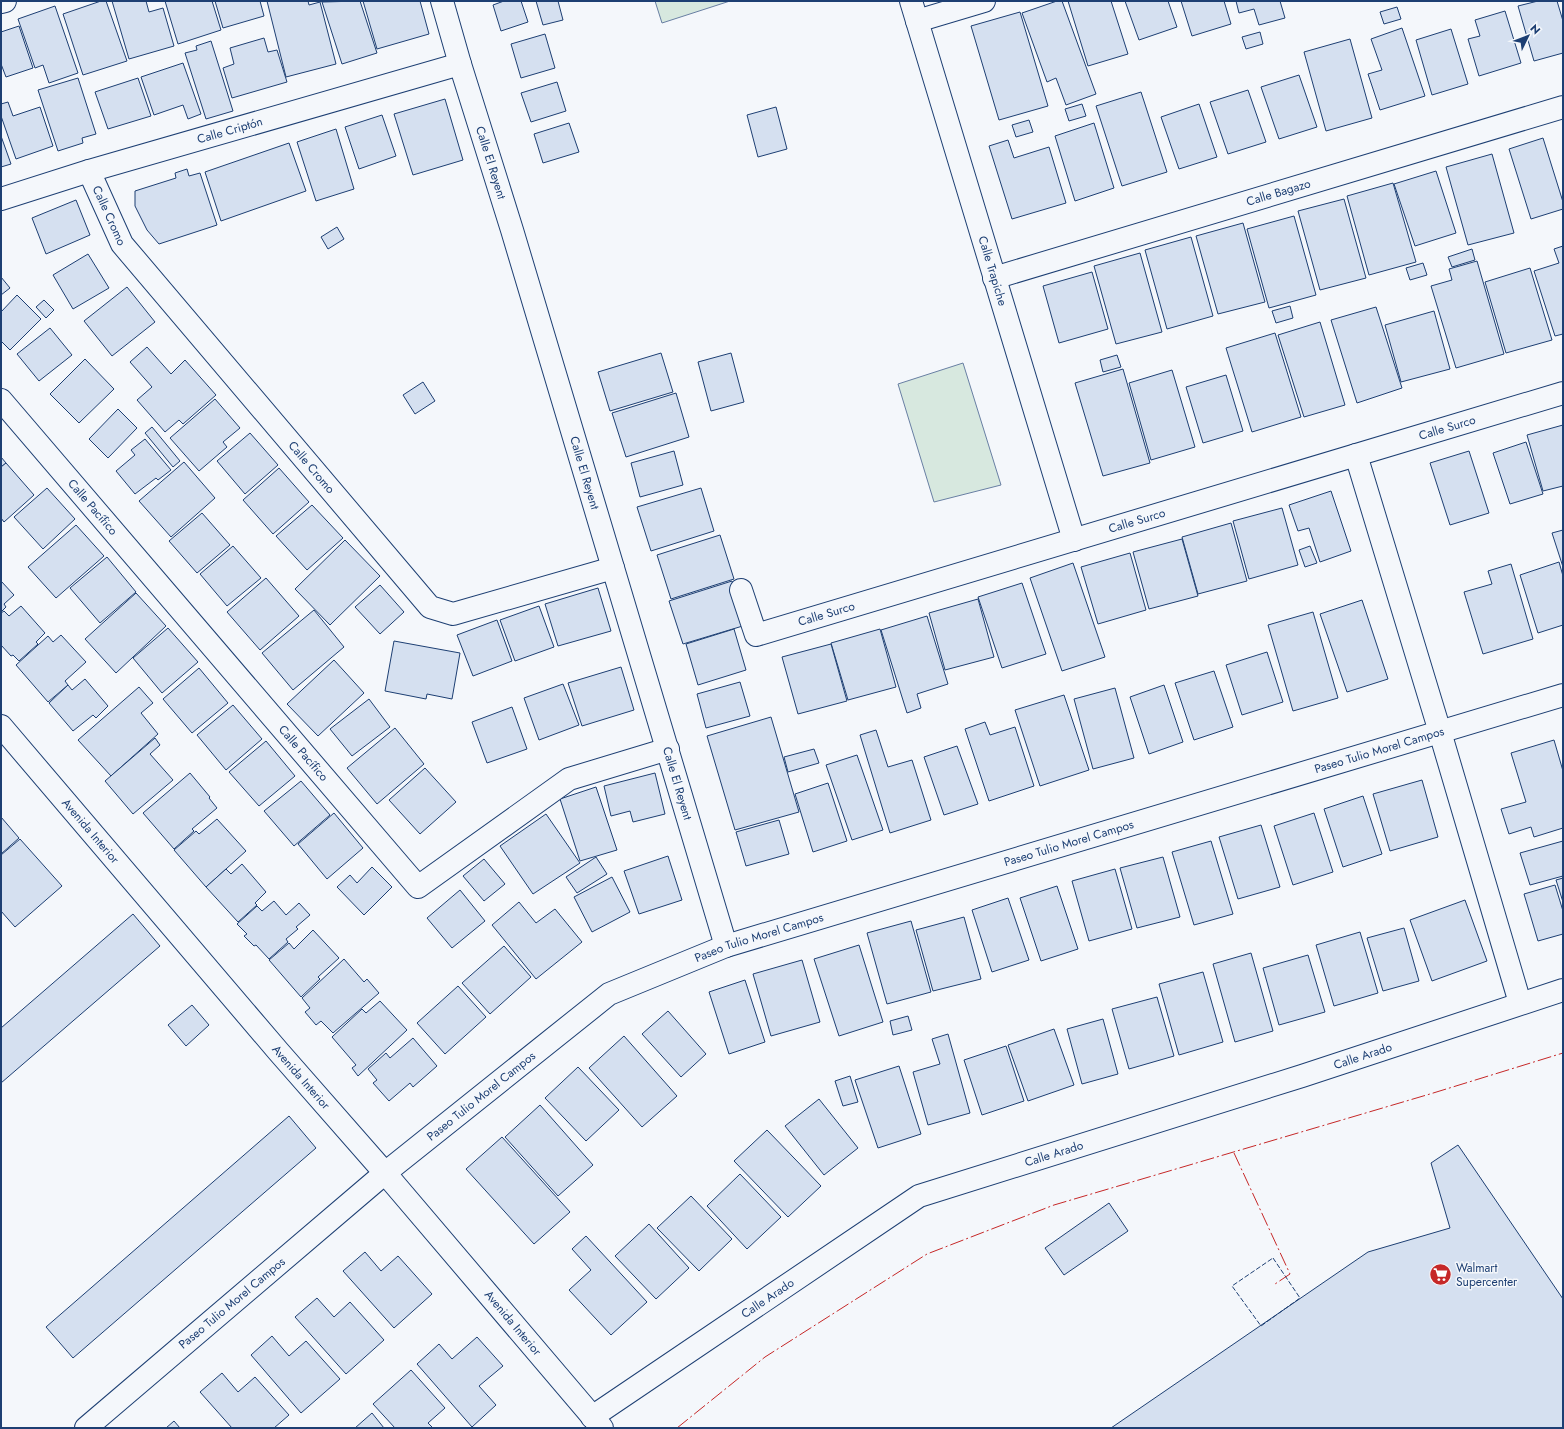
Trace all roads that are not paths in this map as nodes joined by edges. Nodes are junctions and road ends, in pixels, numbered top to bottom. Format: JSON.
{"nodes":[{"id":1,"x":5,"y":1,"type":"edge"},
{"id":2,"x":442,"y":1,"type":"edge"},
{"id":3,"x":984,"y":1,"type":"edge"},
{"id":4,"x":1,"y":2,"type":"edge"},
{"id":5,"x":914,"y":11,"type":"edge"},
{"id":6,"x":460,"y":64,"type":"junction"},
{"id":7,"x":1563,"y":107,"type":"edge"},
{"id":8,"x":89,"y":171,"type":"junction"},
{"id":9,"x":1,"y":199,"type":"edge"},
{"id":10,"x":994,"y":278,"type":"junction"},
{"id":11,"x":1563,"y":393,"type":"edge"},
{"id":12,"x":1,"y":400,"type":"edge"},
{"id":13,"x":1356,"y":455,"type":"junction"},
{"id":14,"x":1074,"y":540,"type":"junction"},
{"id":15,"x":613,"y":568,"type":"junction"},
{"id":16,"x":741,"y":590,"type":"dead end"},
{"id":17,"x":1563,"y":695,"type":"edge"},
{"id":18,"x":1,"y":726,"type":"edge"},
{"id":19,"x":1440,"y":732,"type":"junction"},
{"id":20,"x":668,"y":749,"type":"junction"},
{"id":21,"x":726,"y":946,"type":"junction"},
{"id":22,"x":1563,"y":990,"type":"edge"},
{"id":23,"x":1520,"y":1003,"type":"junction"},
{"id":24,"x":385,"y":1173,"type":"junction"},
{"id":25,"x":597,"y":1422,"type":"edge"},
{"id":26,"x":86,"y":1428,"type":"edge"}],
"edges":[{"from":1,"to":4,"type":"street"},
{"from":2,"to":6,"type":"street","name":"Calle El Reyent"},
{"from":3,"to":5,"type":"street"},
{"from":5,"to":10,"type":"street","name":"Calle Trapiche"},
{"from":6,"to":8,"type":"street","name":"Calle Criptón"},
{"from":6,"to":15,"type":"street","name":"Calle El Reyent"},
{"from":7,"to":10,"type":"street","name":"Calle Bagazo"},
{"from":8,"to":9,"type":"street","name":"Calle Criptón"},
{"from":8,"to":15,"type":"street","name":"Calle Cromo"},
{"from":10,"to":14,"type":"street","name":"Calle Trapiche"},
{"from":11,"to":13,"type":"street","name":"Calle Surco"},
{"from":12,"to":20,"type":"street","name":"Calle Pacífico"},
{"from":13,"to":14,"type":"street","name":"Calle Surco"},
{"from":13,"to":19,"type":"street"},
{"from":14,"to":16,"type":"street","name":"Calle Surco"},
{"from":15,"to":20,"type":"street","name":"Calle El Reyent"},
{"from":17,"to":19,"type":"street","name":"Paseo Tulio Morel Campos"},
{"from":18,"to":24,"type":"street","name":"Avenida Interior"},
{"from":19,"to":21,"type":"street","name":"Paseo Tulio Morel Campos"},
{"from":19,"to":23,"type":"street"},
{"from":20,"to":21,"type":"street","name":"Calle El Reyent"},
{"from":21,"to":24,"type":"street","name":"Paseo Tulio Morel Campos"},
{"from":22,"to":23,"type":"street","name":"Calle Arado"},
{"from":23,"to":25,"type":"street","name":"Calle Arado"},
{"from":24,"to":25,"type":"street","name":"Avenida Interior"},
{"from":24,"to":26,"type":"street","name":"Paseo Tulio Morel Campos"}]}
